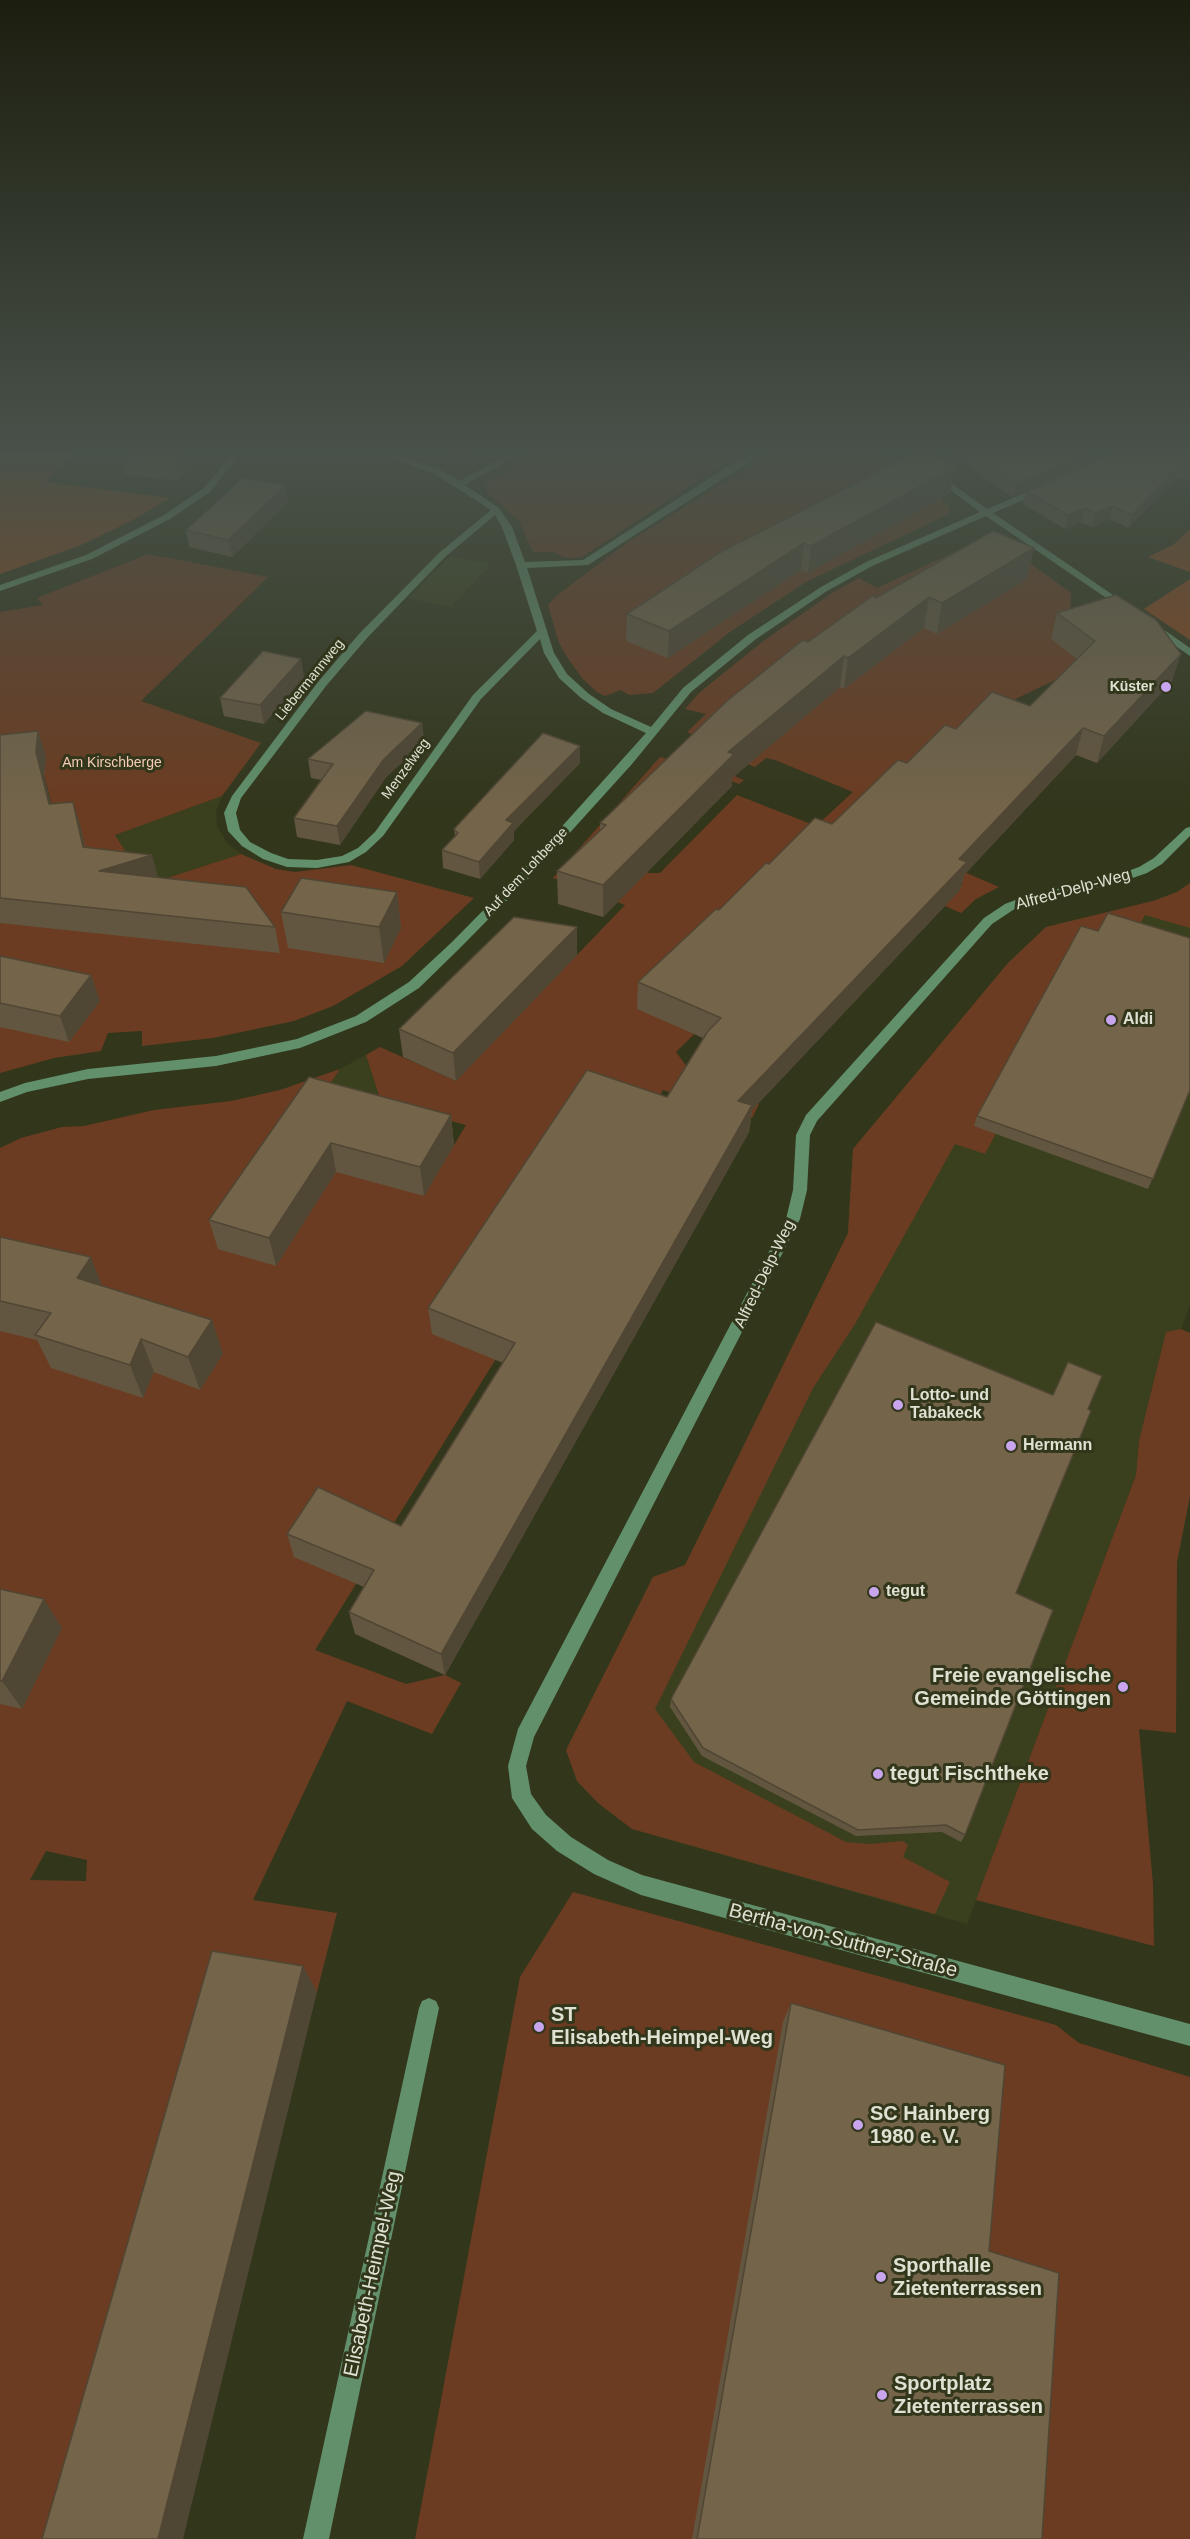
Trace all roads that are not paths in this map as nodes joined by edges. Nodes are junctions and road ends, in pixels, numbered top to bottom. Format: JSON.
{"nodes":[{"id":1,"x":50,"y":570,"type":"edge"},
{"id":2,"x":427,"y":570,"type":"edge"},
{"id":3,"x":523,"y":570,"type":"edge"},
{"id":4,"x":858,"y":570,"type":"edge"},
{"id":5,"x":1072,"y":570,"type":"edge"},
{"id":6,"x":0,"y":588,"type":"edge"},
{"id":7,"x":1134,"y":613,"type":"edge"},
{"id":8,"x":1143,"y":620,"type":"edge"},
{"id":9,"x":541,"y":632,"type":"junction"},
{"id":10,"x":1190,"y":653,"type":"edge"},
{"id":11,"x":652,"y":732,"type":"junction"},
{"id":12,"x":1190,"y":830,"type":"edge"},
{"id":13,"x":267,"y":856,"type":"joint"},
{"id":14,"x":0,"y":1096,"type":"edge"},
{"id":15,"x":522,"y":1798,"type":"joint"},
{"id":16,"x":429,"y":2008,"type":"dead end"},
{"id":17,"x":1190,"y":2034,"type":"edge"},
{"id":18,"x":316,"y":2539,"type":"edge"}],
"edges":[{"from":1,"to":6,"type":"street"},
{"from":2,"to":13,"type":"street","name":"Liebermannweg"},
{"from":3,"to":9,"type":"street"},
{"from":4,"to":11,"type":"street","name":"Auf dem Lohberge"},
{"from":5,"to":7,"type":"street"},
{"from":8,"to":10,"type":"street"},
{"from":9,"to":11,"type":"street"},
{"from":9,"to":13,"type":"street","name":"Menzelweg"},
{"from":11,"to":14,"type":"street","name":"Auf dem Lohberge"},
{"from":12,"to":15,"type":"street","name":"Alfred-Delp-Weg"},
{"from":15,"to":17,"type":"street","name":"Bertha-von-Suttner-Straße"},
{"from":16,"to":18,"type":"street","name":"Elisabeth-Heimpel-Weg"}]}
